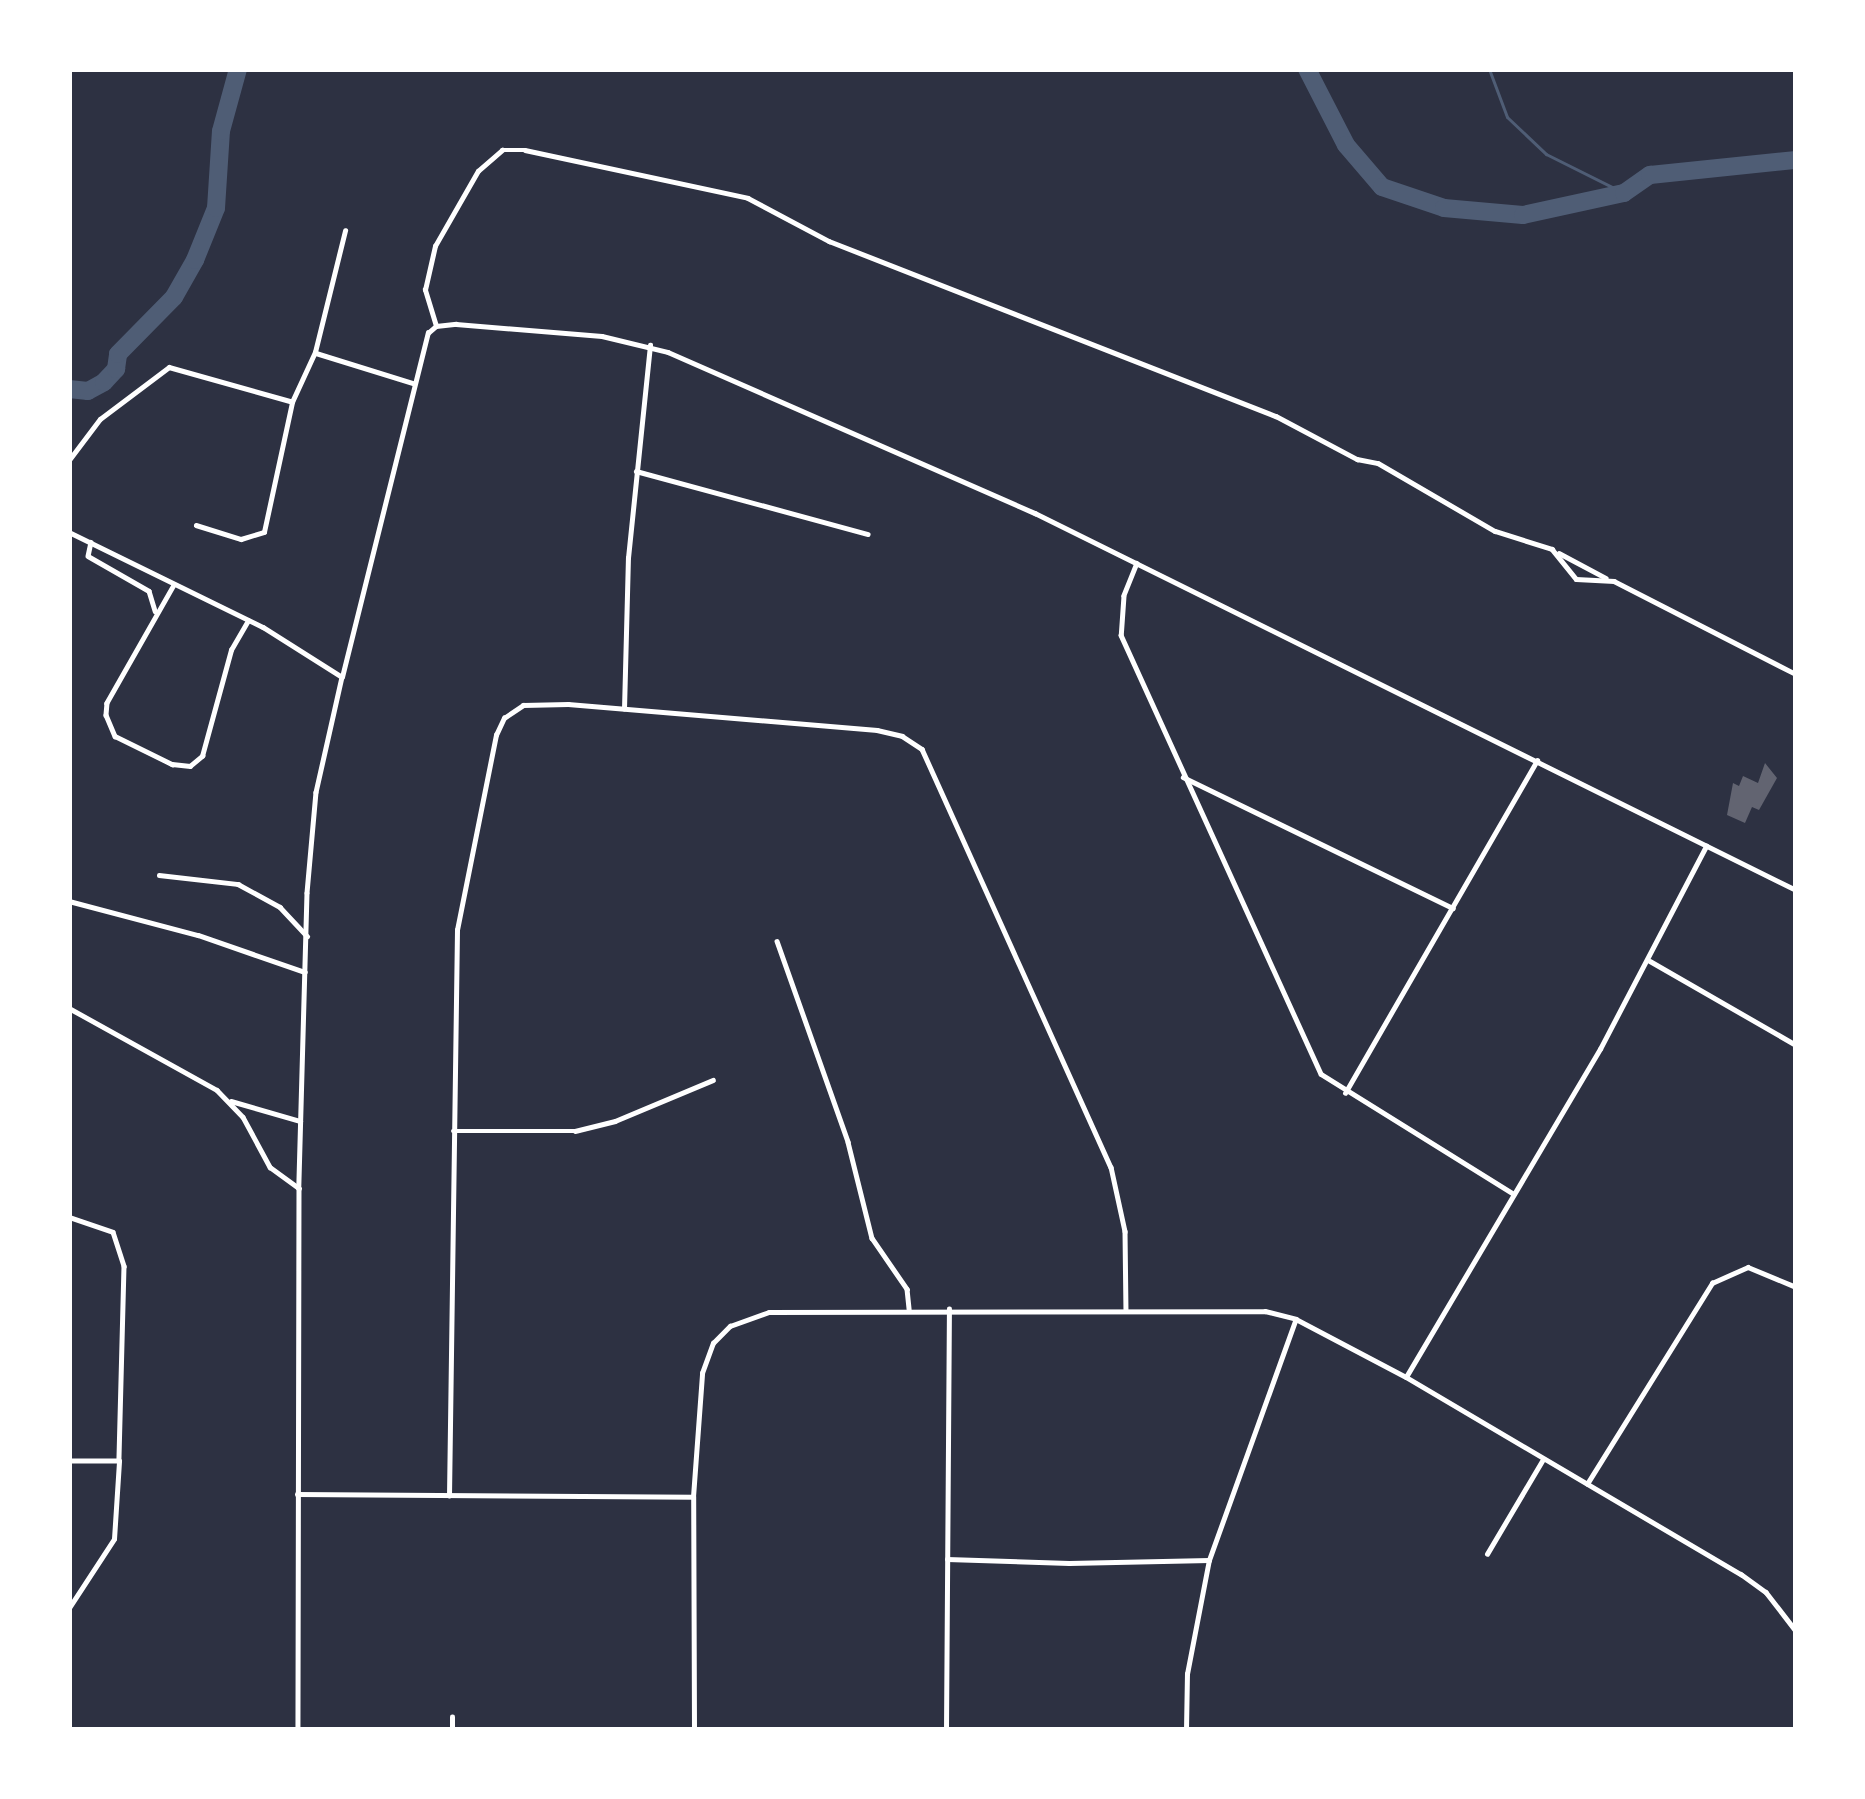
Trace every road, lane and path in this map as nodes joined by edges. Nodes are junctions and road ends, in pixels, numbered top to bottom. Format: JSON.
{"nodes":[{"id":1,"x":345,"y":231,"type":"dead end"},
{"id":2,"x":436,"y":326,"type":"junction"},
{"id":3,"x":650,"y":345,"type":"junction"},
{"id":4,"x":315,"y":352,"type":"junction"},
{"id":5,"x":413,"y":383,"type":"junction"},
{"id":6,"x":292,"y":402,"type":"junction"},
{"id":7,"x":69,"y":460,"type":"edge"},
{"id":8,"x":636,"y":471,"type":"junction"},
{"id":9,"x":196,"y":525,"type":"dead end"},
{"id":10,"x":69,"y":532,"type":"edge"},
{"id":11,"x":868,"y":535,"type":"dead end"},
{"id":12,"x":91,"y":542,"type":"junction"},
{"id":13,"x":1559,"y":553,"type":"junction"},
{"id":14,"x":1137,"y":563,"type":"junction"},
{"id":15,"x":1606,"y":578,"type":"junction"},
{"id":16,"x":174,"y":585,"type":"junction"},
{"id":17,"x":155,"y":614,"type":"junction"},
{"id":18,"x":248,"y":619,"type":"junction"},
{"id":19,"x":1796,"y":674,"type":"edge"},
{"id":20,"x":342,"y":677,"type":"junction"},
{"id":21,"x":624,"y":709,"type":"junction"},
{"id":22,"x":1537,"y":761,"type":"junction"},
{"id":23,"x":1183,"y":777,"type":"junction"},
{"id":24,"x":1706,"y":846,"type":"junction"},
{"id":25,"x":159,"y":875,"type":"dead end"},
{"id":26,"x":1796,"y":890,"type":"edge"},
{"id":27,"x":69,"y":901,"type":"edge"},
{"id":28,"x":1454,"y":909,"type":"junction"},
{"id":29,"x":307,"y":936,"type":"junction"},
{"id":30,"x":777,"y":941,"type":"dead end"},
{"id":31,"x":1648,"y":959,"type":"junction"},
{"id":32,"x":307,"y":973,"type":"junction"},
{"id":33,"x":69,"y":1008,"type":"edge"},
{"id":34,"x":1796,"y":1045,"type":"edge"},
{"id":35,"x":712,"y":1080,"type":"dead end"},
{"id":36,"x":1345,"y":1093,"type":"junction"},
{"id":37,"x":231,"y":1101,"type":"junction"},
{"id":38,"x":300,"y":1121,"type":"junction"},
{"id":39,"x":453,"y":1131,"type":"junction"},
{"id":40,"x":299,"y":1188,"type":"junction"},
{"id":41,"x":1514,"y":1194,"type":"junction"},
{"id":42,"x":69,"y":1217,"type":"edge"},
{"id":43,"x":1796,"y":1287,"type":"edge"},
{"id":44,"x":910,"y":1309,"type":"junction"},
{"id":45,"x":1126,"y":1309,"type":"junction"},
{"id":46,"x":949,"y":1310,"type":"junction"},
{"id":47,"x":1296,"y":1319,"type":"junction"},
{"id":48,"x":1406,"y":1377,"type":"junction"},
{"id":49,"x":1544,"y":1459,"type":"junction"},
{"id":50,"x":69,"y":1461,"type":"edge"},
{"id":51,"x":119,"y":1461,"type":"junction"},
{"id":52,"x":1586,"y":1484,"type":"junction"},
{"id":53,"x":297,"y":1494,"type":"junction"},
{"id":54,"x":449,"y":1496,"type":"junction"},
{"id":55,"x":693,"y":1497,"type":"junction"},
{"id":56,"x":1487,"y":1554,"type":"dead end"},
{"id":57,"x":946,"y":1558,"type":"junction"},
{"id":58,"x":1209,"y":1560,"type":"junction"},
{"id":59,"x":69,"y":1607,"type":"edge"},
{"id":60,"x":1796,"y":1631,"type":"edge"},
{"id":61,"x":452,"y":1717,"type":"dead end"},
{"id":62,"x":298,"y":1730,"type":"edge"},
{"id":63,"x":452,"y":1730,"type":"edge"},
{"id":64,"x":694,"y":1730,"type":"edge"},
{"id":65,"x":946,"y":1730,"type":"edge"},
{"id":66,"x":1186,"y":1730,"type":"edge"}],
"edges":[{"from":1,"to":4,"type":"street"},
{"from":2,"to":3,"type":"street"},
{"from":2,"to":5,"type":"street"},
{"from":2,"to":13,"type":"street"},
{"from":3,"to":8,"type":"street"},
{"from":3,"to":14,"type":"street"},
{"from":4,"to":5,"type":"street"},
{"from":4,"to":6,"type":"street"},
{"from":5,"to":20,"type":"street"},
{"from":6,"to":7,"type":"street"},
{"from":6,"to":9,"type":"street"},
{"from":8,"to":11,"type":"street"},
{"from":8,"to":21,"type":"street"},
{"from":10,"to":12,"type":"street"},
{"from":12,"to":16,"type":"street"},
{"from":12,"to":17,"type":"street"},
{"from":13,"to":15,"type":"street"},
{"from":13,"to":15,"type":"street"},
{"from":14,"to":22,"type":"street"},
{"from":14,"to":23,"type":"street"},
{"from":15,"to":19,"type":"street"},
{"from":16,"to":17,"type":"street"},
{"from":16,"to":18,"type":"street"},
{"from":17,"to":18,"type":"street"},
{"from":18,"to":20,"type":"street"},
{"from":20,"to":29,"type":"street"},
{"from":21,"to":39,"type":"street"},
{"from":21,"to":45,"type":"street"},
{"from":22,"to":24,"type":"street"},
{"from":22,"to":28,"type":"street"},
{"from":23,"to":28,"type":"street"},
{"from":23,"to":36,"type":"street"},
{"from":24,"to":26,"type":"street"},
{"from":24,"to":31,"type":"street"},
{"from":25,"to":29,"type":"street"},
{"from":27,"to":32,"type":"street"},
{"from":28,"to":36,"type":"street"},
{"from":29,"to":32,"type":"street"},
{"from":30,"to":44,"type":"street"},
{"from":31,"to":34,"type":"street"},
{"from":31,"to":41,"type":"street"},
{"from":32,"to":38,"type":"street"},
{"from":33,"to":37,"type":"street"},
{"from":35,"to":39,"type":"street"},
{"from":36,"to":41,"type":"street"},
{"from":37,"to":38,"type":"street"},
{"from":37,"to":40,"type":"street"},
{"from":38,"to":40,"type":"street"},
{"from":39,"to":54,"type":"street"},
{"from":40,"to":53,"type":"street"},
{"from":41,"to":48,"type":"street"},
{"from":42,"to":51,"type":"street"},
{"from":43,"to":52,"type":"street"},
{"from":44,"to":46,"type":"street"},
{"from":44,"to":55,"type":"street"},
{"from":45,"to":46,"type":"street"},
{"from":45,"to":47,"type":"street"},
{"from":46,"to":57,"type":"street"},
{"from":47,"to":48,"type":"street"},
{"from":47,"to":58,"type":"street"},
{"from":48,"to":49,"type":"street"},
{"from":49,"to":52,"type":"street"},
{"from":49,"to":56,"type":"street"},
{"from":50,"to":51,"type":"street"},
{"from":51,"to":59,"type":"street"},
{"from":52,"to":60,"type":"street"},
{"from":53,"to":54,"type":"street"},
{"from":53,"to":62,"type":"street"},
{"from":54,"to":55,"type":"street"},
{"from":55,"to":64,"type":"street"},
{"from":57,"to":58,"type":"street"},
{"from":57,"to":65,"type":"street"},
{"from":58,"to":66,"type":"street"},
{"from":61,"to":63,"type":"street"}]}
